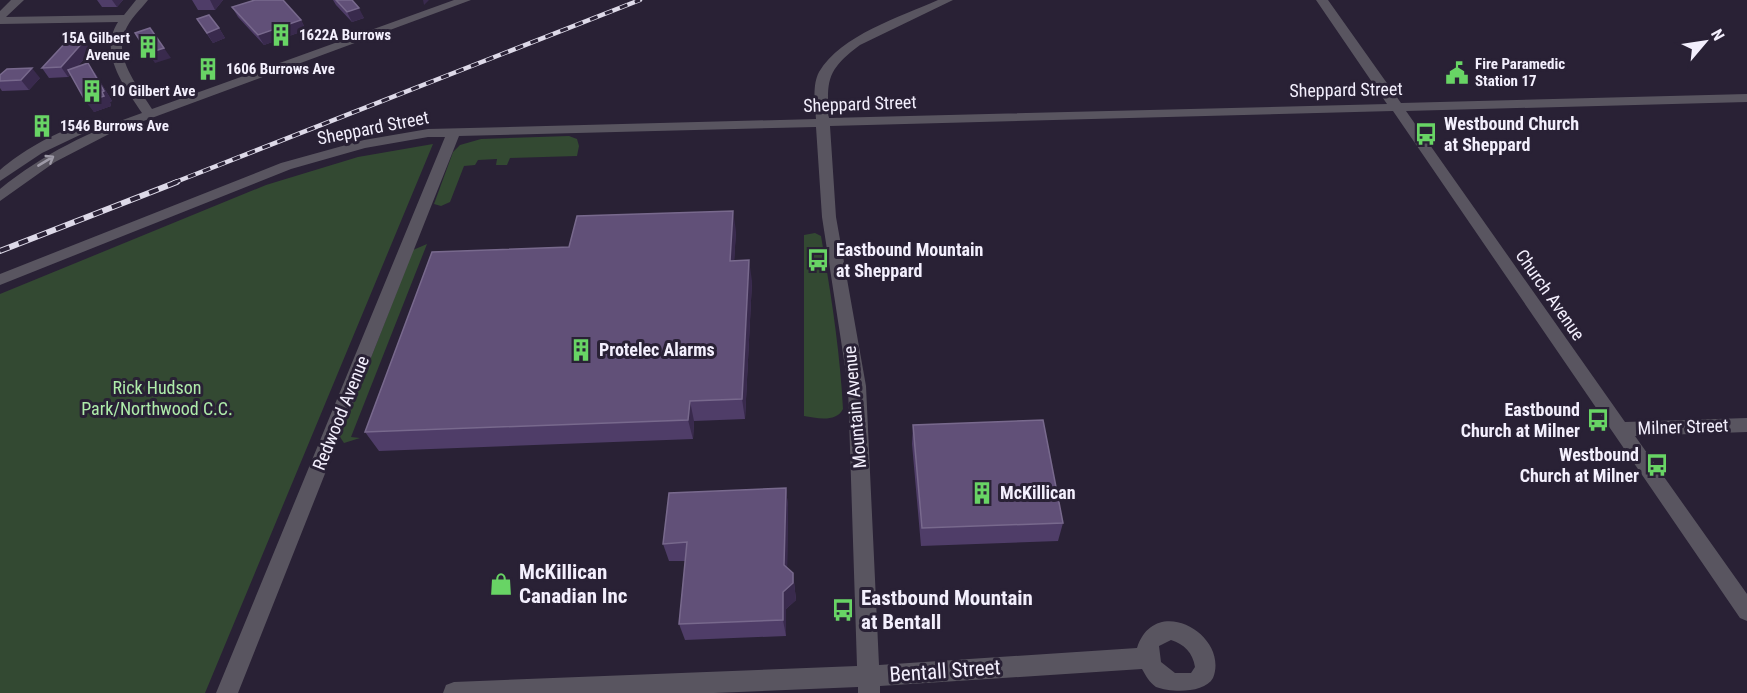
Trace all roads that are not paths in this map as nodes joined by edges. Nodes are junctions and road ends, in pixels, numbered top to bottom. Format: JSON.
{"nodes":[{"id":1,"x":18,"y":0,"type":"edge"},
{"id":2,"x":142,"y":0,"type":"edge"},
{"id":3,"x":440,"y":0,"type":"edge"},
{"id":4,"x":465,"y":0,"type":"edge"},
{"id":5,"x":947,"y":0,"type":"edge"},
{"id":6,"x":1322,"y":0,"type":"edge"},
{"id":7,"x":126,"y":18,"type":"junction"},
{"id":8,"x":0,"y":19,"type":"edge"},
{"id":9,"x":1747,"y":98,"type":"edge"},
{"id":10,"x":1396,"y":107,"type":"junction"},
{"id":11,"x":146,"y":109,"type":"junction"},
{"id":12,"x":822,"y":124,"type":"junction"},
{"id":13,"x":454,"y":132,"type":"junction"},
{"id":14,"x":0,"y":177,"type":"edge"},
{"id":15,"x":0,"y":196,"type":"edge"},
{"id":16,"x":0,"y":280,"type":"edge"},
{"id":17,"x":1747,"y":425,"type":"edge"},
{"id":18,"x":1618,"y":429,"type":"junction"},
{"id":19,"x":1747,"y":611,"type":"edge"},
{"id":20,"x":1148,"y":658,"type":"dead end"},
{"id":21,"x":869,"y":684,"type":"edge"},
{"id":22,"x":227,"y":693,"type":"edge"},
{"id":23,"x":454,"y":693,"type":"edge"}],
"edges":[{"from":1,"to":8,"type":"street"},
{"from":2,"to":7,"type":"street"},
{"from":3,"to":11,"type":"street"},
{"from":4,"to":11,"type":"street"},
{"from":5,"to":12,"type":"street","name":"Mountain Avenue"},
{"from":6,"to":10,"type":"street","name":"Church Avenue"},
{"from":7,"to":8,"type":"street"},
{"from":7,"to":11,"type":"street"},
{"from":9,"to":10,"type":"street","name":"Sheppard Street"},
{"from":10,"to":12,"type":"street","name":"Sheppard Street"},
{"from":10,"to":18,"type":"street","name":"Church Avenue"},
{"from":11,"to":14,"type":"street"},
{"from":15,"to":11,"type":"street","one_way":true},
{"from":12,"to":13,"type":"street","name":"Sheppard Street"},
{"from":12,"to":21,"type":"street","name":"Mountain Avenue"},
{"from":13,"to":16,"type":"street","name":"Sheppard Street"},
{"from":13,"to":22,"type":"street","name":"Redwood Avenue"},
{"from":17,"to":18,"type":"street","name":"Milner Street"},
{"from":18,"to":19,"type":"street","name":"Church Avenue"},
{"from":20,"to":21,"type":"street","name":"Bentall Street"},
{"from":21,"to":23,"type":"street","name":"Bentall Street"}]}
